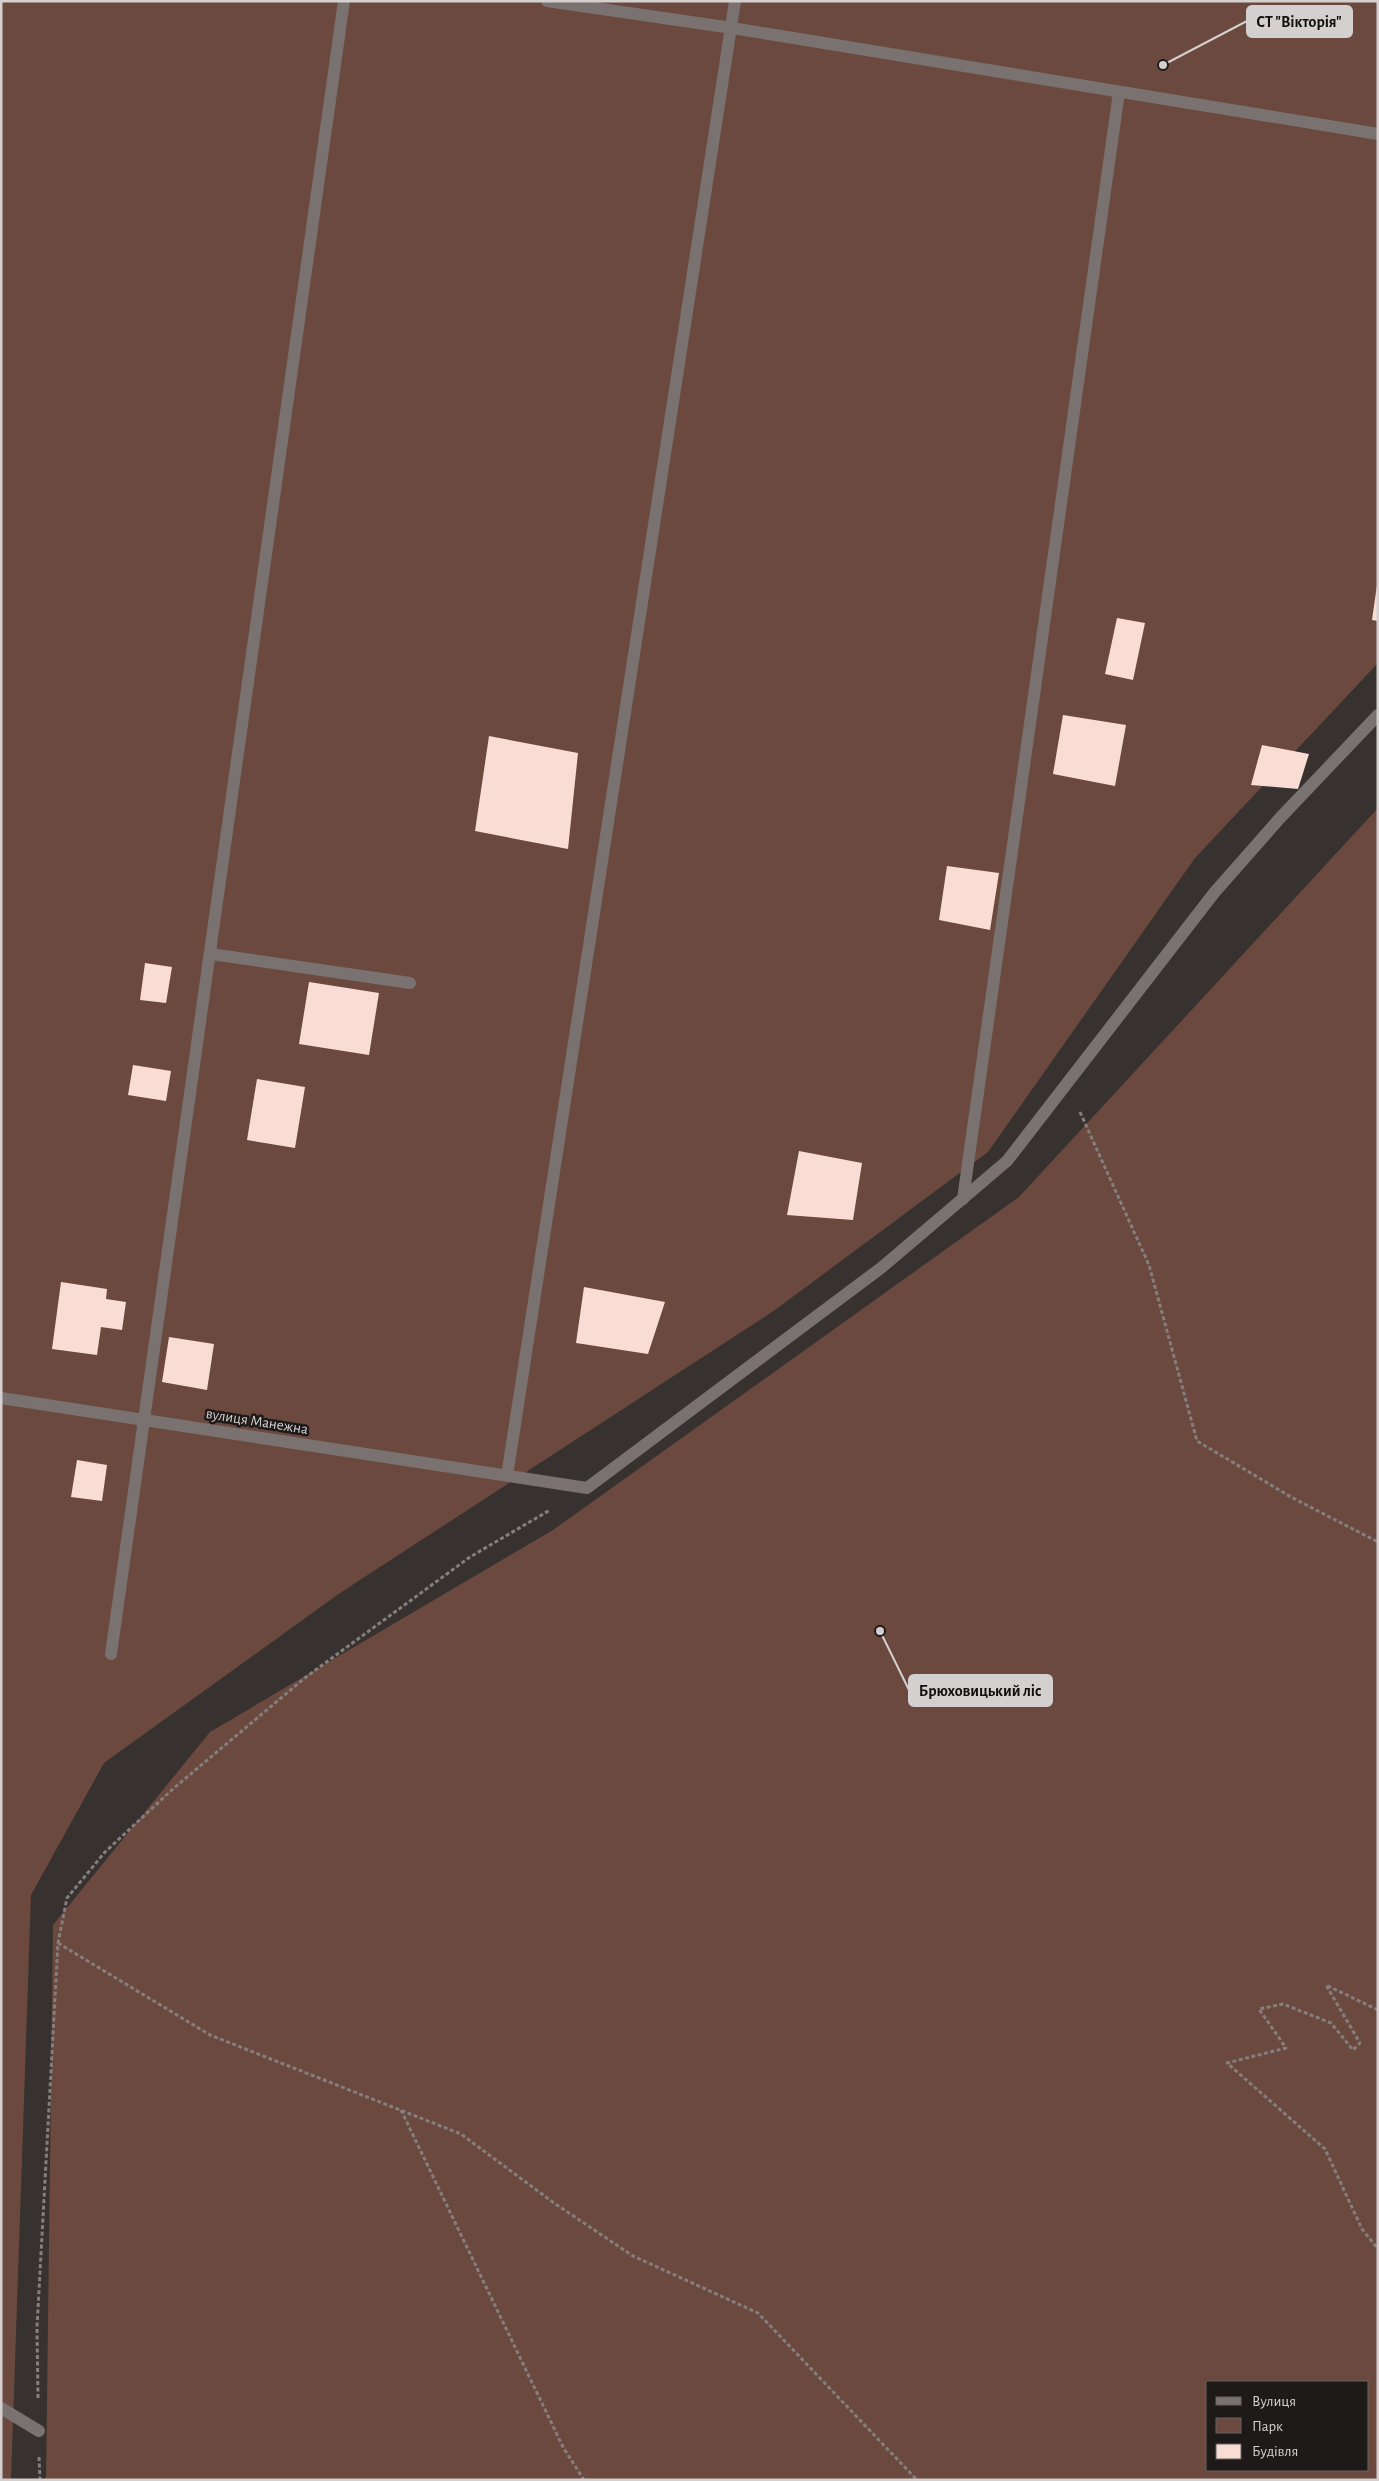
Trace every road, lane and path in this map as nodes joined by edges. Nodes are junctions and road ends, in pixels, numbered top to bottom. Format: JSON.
{"nodes":[{"id":1,"x":344,"y":1,"type":"edge"},
{"id":2,"x":547,"y":1,"type":"edge"},
{"id":3,"x":736,"y":1,"type":"edge"},
{"id":4,"x":732,"y":28,"type":"junction"},
{"id":5,"x":1119,"y":92,"type":"junction"},
{"id":6,"x":1378,"y":134,"type":"edge"},
{"id":7,"x":1378,"y":715,"type":"edge"},
{"id":8,"x":211,"y":954,"type":"junction"},
{"id":9,"x":410,"y":983,"type":"dead end"},
{"id":10,"x":1067,"y":1084,"type":"junction"},
{"id":11,"x":963,"y":1199,"type":"junction"},
{"id":12,"x":1,"y":1398,"type":"edge"},
{"id":13,"x":146,"y":1420,"type":"junction"},
{"id":14,"x":507,"y":1476,"type":"junction"},
{"id":15,"x":587,"y":1488,"type":"junction"},
{"id":16,"x":1378,"y":1542,"type":"edge"},
{"id":17,"x":111,"y":1654,"type":"dead end"},
{"id":18,"x":58,"y":1943,"type":"junction"},
{"id":19,"x":1378,"y":2010,"type":"edge"},
{"id":20,"x":400,"y":2110,"type":"junction"},
{"id":21,"x":1378,"y":2249,"type":"edge"},
{"id":22,"x":1,"y":2408,"type":"edge"},
{"id":23,"x":39,"y":2432,"type":"junction"},
{"id":24,"x":40,"y":2480,"type":"edge"},
{"id":25,"x":584,"y":2480,"type":"edge"},
{"id":26,"x":917,"y":2480,"type":"edge"}],
"edges":[{"from":1,"to":8,"type":"street"},
{"from":2,"to":4,"type":"street"},
{"from":3,"to":4,"type":"street"},
{"from":4,"to":5,"type":"street"},
{"from":4,"to":14,"type":"street"},
{"from":5,"to":6,"type":"street"},
{"from":5,"to":11,"type":"street"},
{"from":7,"to":10,"type":"street"},
{"from":8,"to":9,"type":"street"},
{"from":8,"to":13,"type":"street"},
{"from":10,"to":11,"type":"street"},
{"from":10,"to":16,"type":"path"},
{"from":11,"to":15,"type":"street"},
{"from":12,"to":13,"type":"street","name":"вулиця Манежна"},
{"from":13,"to":14,"type":"street","name":"вулиця Манежна"},
{"from":13,"to":17,"type":"street"},
{"from":14,"to":15,"type":"street","name":"вулиця Манежна"},
{"from":15,"to":18,"type":"path"},
{"from":18,"to":20,"type":"path"},
{"from":18,"to":23,"type":"path"},
{"from":19,"to":21,"type":"path"},
{"from":20,"to":25,"type":"path"},
{"from":20,"to":26,"type":"path"},
{"from":22,"to":23,"type":"street"},
{"from":23,"to":24,"type":"path"}]}
